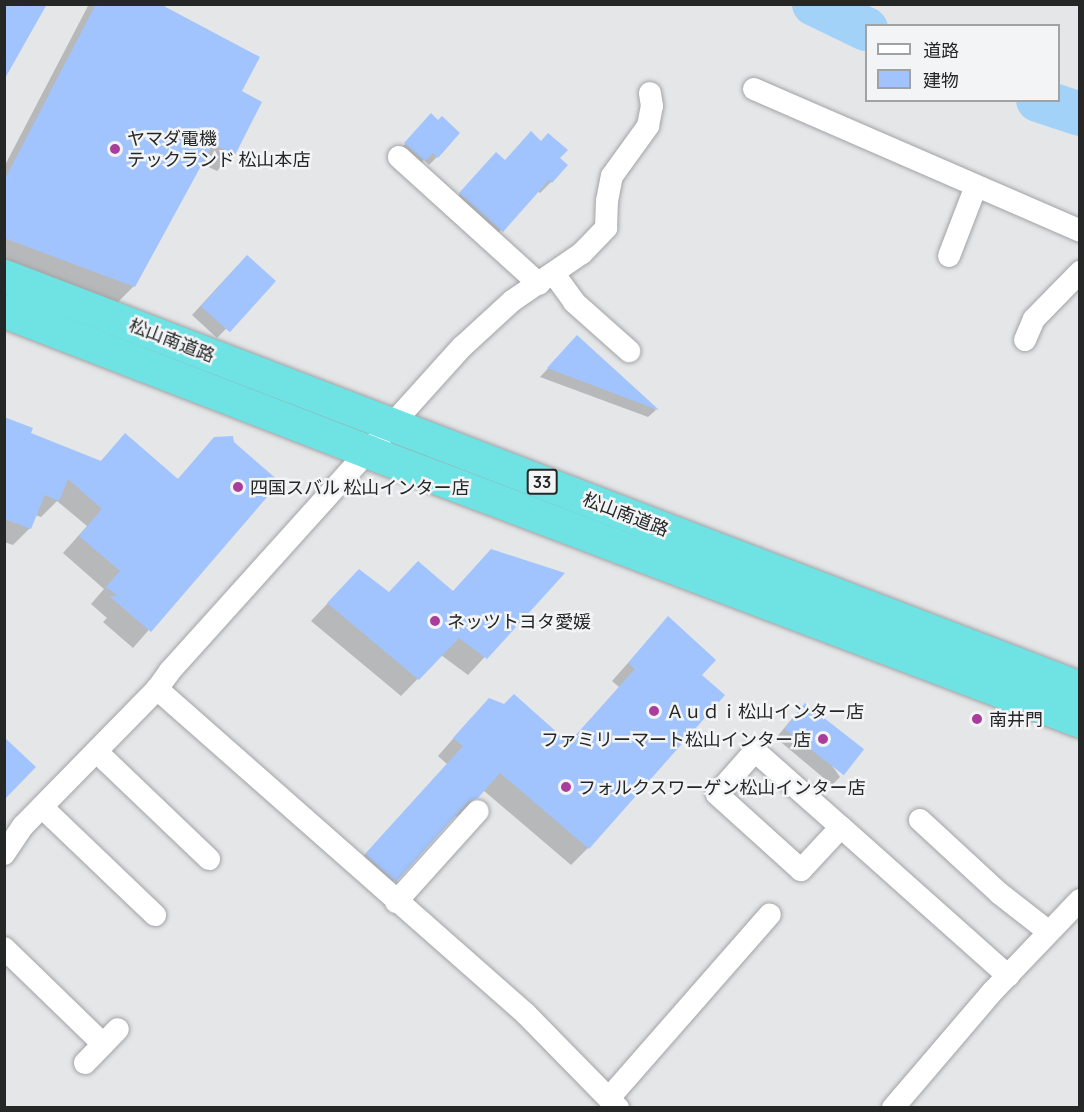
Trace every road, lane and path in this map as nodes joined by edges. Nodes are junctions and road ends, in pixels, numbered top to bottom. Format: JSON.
{"nodes":[{"id":1,"x":754,"y":89,"type":"dead end"},
{"id":2,"x":650,"y":93,"type":"dead end"},
{"id":3,"x":399,"y":157,"type":"dead end"},
{"id":4,"x":976,"y":186,"type":"junction"},
{"id":5,"x":1080,"y":231,"type":"edge"},
{"id":6,"x":949,"y":256,"type":"dead end"},
{"id":7,"x":1080,"y":272,"type":"edge"},
{"id":8,"x":4,"y":276,"type":"edge"},
{"id":9,"x":547,"y":279,"type":"junction"},
{"id":10,"x":4,"y":311,"type":"edge"},
{"id":11,"x":1025,"y":340,"type":"dead end"},
{"id":12,"x":628,"y":351,"type":"dead end"},
{"id":13,"x":392,"y":424,"type":"junction"},
{"id":14,"x":369,"y":452,"type":"junction"},
{"id":15,"x":1080,"y":688,"type":"edge"},
{"id":16,"x":157,"y":689,"type":"junction"},
{"id":17,"x":1080,"y":721,"type":"edge"},
{"id":18,"x":97,"y":752,"type":"junction"},
{"id":19,"x":43,"y":808,"type":"junction"},
{"id":20,"x":478,"y":811,"type":"dead end"},
{"id":21,"x":920,"y":820,"type":"dead end"},
{"id":22,"x":841,"y":826,"type":"junction"},
{"id":23,"x":8,"y":842,"type":"edge"},
{"id":24,"x":209,"y":860,"type":"dead end"},
{"id":25,"x":1080,"y":900,"type":"edge"},
{"id":26,"x":396,"y":902,"type":"junction"},
{"id":27,"x":771,"y":914,"type":"dead end"},
{"id":28,"x":155,"y":915,"type":"dead end"},
{"id":29,"x":1049,"y":932,"type":"junction"},
{"id":30,"x":4,"y":948,"type":"edge"},
{"id":31,"x":1008,"y":976,"type":"junction"},
{"id":32,"x":85,"y":1063,"type":"dead end"},
{"id":33,"x":613,"y":1103,"type":"edge"},
{"id":34,"x":893,"y":1107,"type":"edge"}],
"edges":[{"from":1,"to":4,"type":"street"},
{"from":2,"to":9,"type":"street"},
{"from":3,"to":9,"type":"street"},
{"from":4,"to":5,"type":"street"},
{"from":4,"to":6,"type":"street"},
{"from":7,"to":11,"type":"street"},
{"from":8,"to":13,"type":"highway","name":"松山南道路","number":"33"},
{"from":9,"to":12,"type":"street"},
{"from":9,"to":13,"type":"street"},
{"from":10,"to":14,"type":"highway","name":"松山南道路","number":"33"},
{"from":13,"to":14,"type":"street"},
{"from":13,"to":15,"type":"highway","name":"松山南道路","number":"33"},
{"from":14,"to":16,"type":"street"},
{"from":14,"to":17,"type":"highway","name":"松山南道路","number":"33"},
{"from":16,"to":18,"type":"street"},
{"from":16,"to":26,"type":"street"},
{"from":18,"to":19,"type":"street"},
{"from":18,"to":24,"type":"street"},
{"from":19,"to":23,"type":"street"},
{"from":19,"to":28,"type":"street"},
{"from":20,"to":26,"type":"street"},
{"from":21,"to":29,"type":"street"},
{"from":22,"to":22,"type":"street"},
{"from":22,"to":31,"type":"street"},
{"from":25,"to":29,"type":"street"},
{"from":26,"to":33,"type":"street"},
{"from":27,"to":33,"type":"street"},
{"from":29,"to":31,"type":"street"},
{"from":30,"to":32,"type":"street"},
{"from":31,"to":34,"type":"street"}]}
